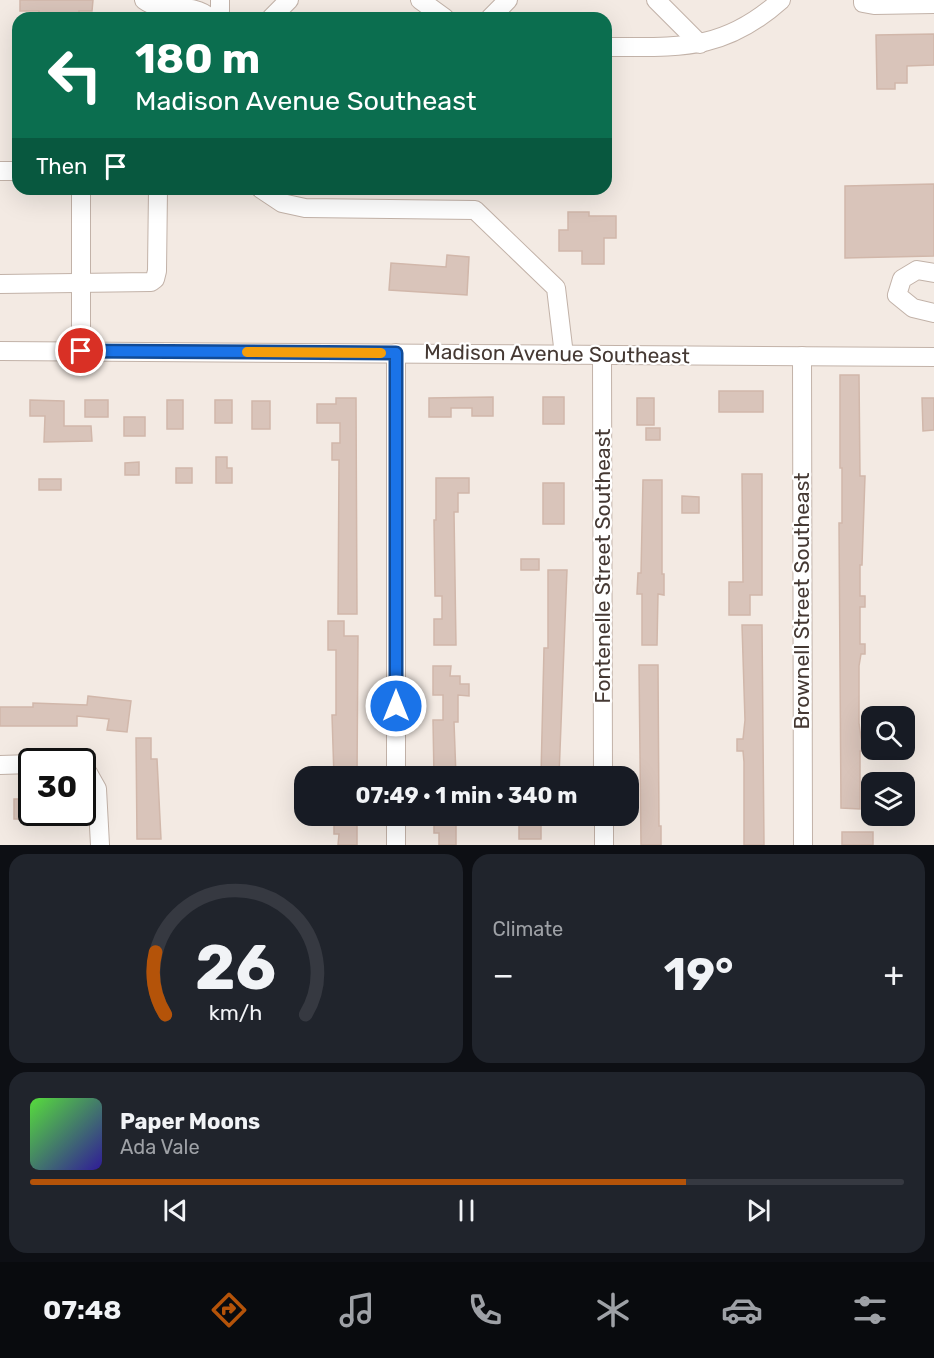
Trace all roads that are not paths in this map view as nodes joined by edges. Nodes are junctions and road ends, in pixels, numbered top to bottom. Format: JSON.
{"nodes":[{"id":1,"x":144,"y":0,"type":"edge"},
{"id":2,"x":289,"y":0,"type":"edge"},
{"id":3,"x":420,"y":0,"type":"edge"},
{"id":4,"x":507,"y":0,"type":"edge"},
{"id":5,"x":656,"y":0,"type":"edge"},
{"id":6,"x":781,"y":0,"type":"edge"},
{"id":7,"x":863,"y":0,"type":"edge"},
{"id":8,"x":186,"y":3,"type":"edge"},
{"id":9,"x":934,"y":4,"type":"edge"},
{"id":10,"x":206,"y":12,"type":"edge"},
{"id":11,"x":277,"y":12,"type":"edge"},
{"id":12,"x":437,"y":12,"type":"edge"},
{"id":13,"x":496,"y":12,"type":"edge"},
{"id":14,"x":700,"y":44,"type":"junction"},
{"id":15,"x":612,"y":47,"type":"edge"},
{"id":16,"x":81,"y":195,"type":"edge"},
{"id":17,"x":158,"y":195,"type":"edge"},
{"id":18,"x":271,"y":195,"type":"edge"},
{"id":19,"x":934,"y":273,"type":"edge"},
{"id":20,"x":0,"y":284,"type":"edge"},
{"id":21,"x":81,"y":284,"type":"junction"},
{"id":22,"x":934,"y":313,"type":"edge"},
{"id":23,"x":0,"y":351,"type":"edge"},
{"id":24,"x":81,"y":351,"type":"junction"},
{"id":25,"x":396,"y":353,"type":"junction"},
{"id":26,"x":564,"y":355,"type":"junction"},
{"id":27,"x":602,"y":355,"type":"junction"},
{"id":28,"x":802,"y":356,"type":"junction"},
{"id":29,"x":934,"y":357,"type":"edge"},
{"id":30,"x":18,"y":764,"type":"edge"},
{"id":31,"x":0,"y":765,"type":"edge"},
{"id":32,"x":396,"y":766,"type":"edge"},
{"id":33,"x":603,"y":766,"type":"edge"},
{"id":34,"x":96,"y":787,"type":"edge"},
{"id":35,"x":396,"y":826,"type":"edge"},
{"id":36,"x":603,"y":826,"type":"edge"},
{"id":37,"x":100,"y":845,"type":"edge"},
{"id":38,"x":396,"y":845,"type":"edge"},
{"id":39,"x":604,"y":845,"type":"edge"},
{"id":40,"x":803,"y":845,"type":"edge"}],
"edges":[{"from":1,"to":8,"type":"street"},
{"from":2,"to":11,"type":"street"},
{"from":3,"to":12,"type":"street"},
{"from":4,"to":13,"type":"street"},
{"from":5,"to":14,"type":"street"},
{"from":6,"to":14,"type":"street"},
{"from":7,"to":9,"type":"street"},
{"from":8,"to":10,"type":"street"},
{"from":14,"to":15,"type":"street"},
{"from":16,"to":21,"type":"street"},
{"from":17,"to":21,"type":"street"},
{"from":18,"to":26,"type":"street"},
{"from":19,"to":22,"type":"street"},
{"from":20,"to":21,"type":"street"},
{"from":21,"to":24,"type":"street"},
{"from":23,"to":24,"type":"street","name":"Madison Avenue Southeast"},
{"from":24,"to":25,"type":"street","name":"Madison Avenue Southeast"},
{"from":25,"to":26,"type":"street","name":"Madison Avenue Southeast"},
{"from":25,"to":32,"type":"street"},
{"from":26,"to":27,"type":"street","name":"Madison Avenue Southeast"},
{"from":27,"to":28,"type":"street","name":"Madison Avenue Southeast"},
{"from":27,"to":33,"type":"street","name":"Fontenelle Street Southeast"},
{"from":28,"to":29,"type":"street","name":"Madison Avenue Southeast"},
{"from":28,"to":40,"type":"street","name":"Brownell Street Southeast"},
{"from":30,"to":31,"type":"street"},
{"from":34,"to":37,"type":"street"},
{"from":35,"to":38,"type":"street"},
{"from":36,"to":39,"type":"street"}]}
